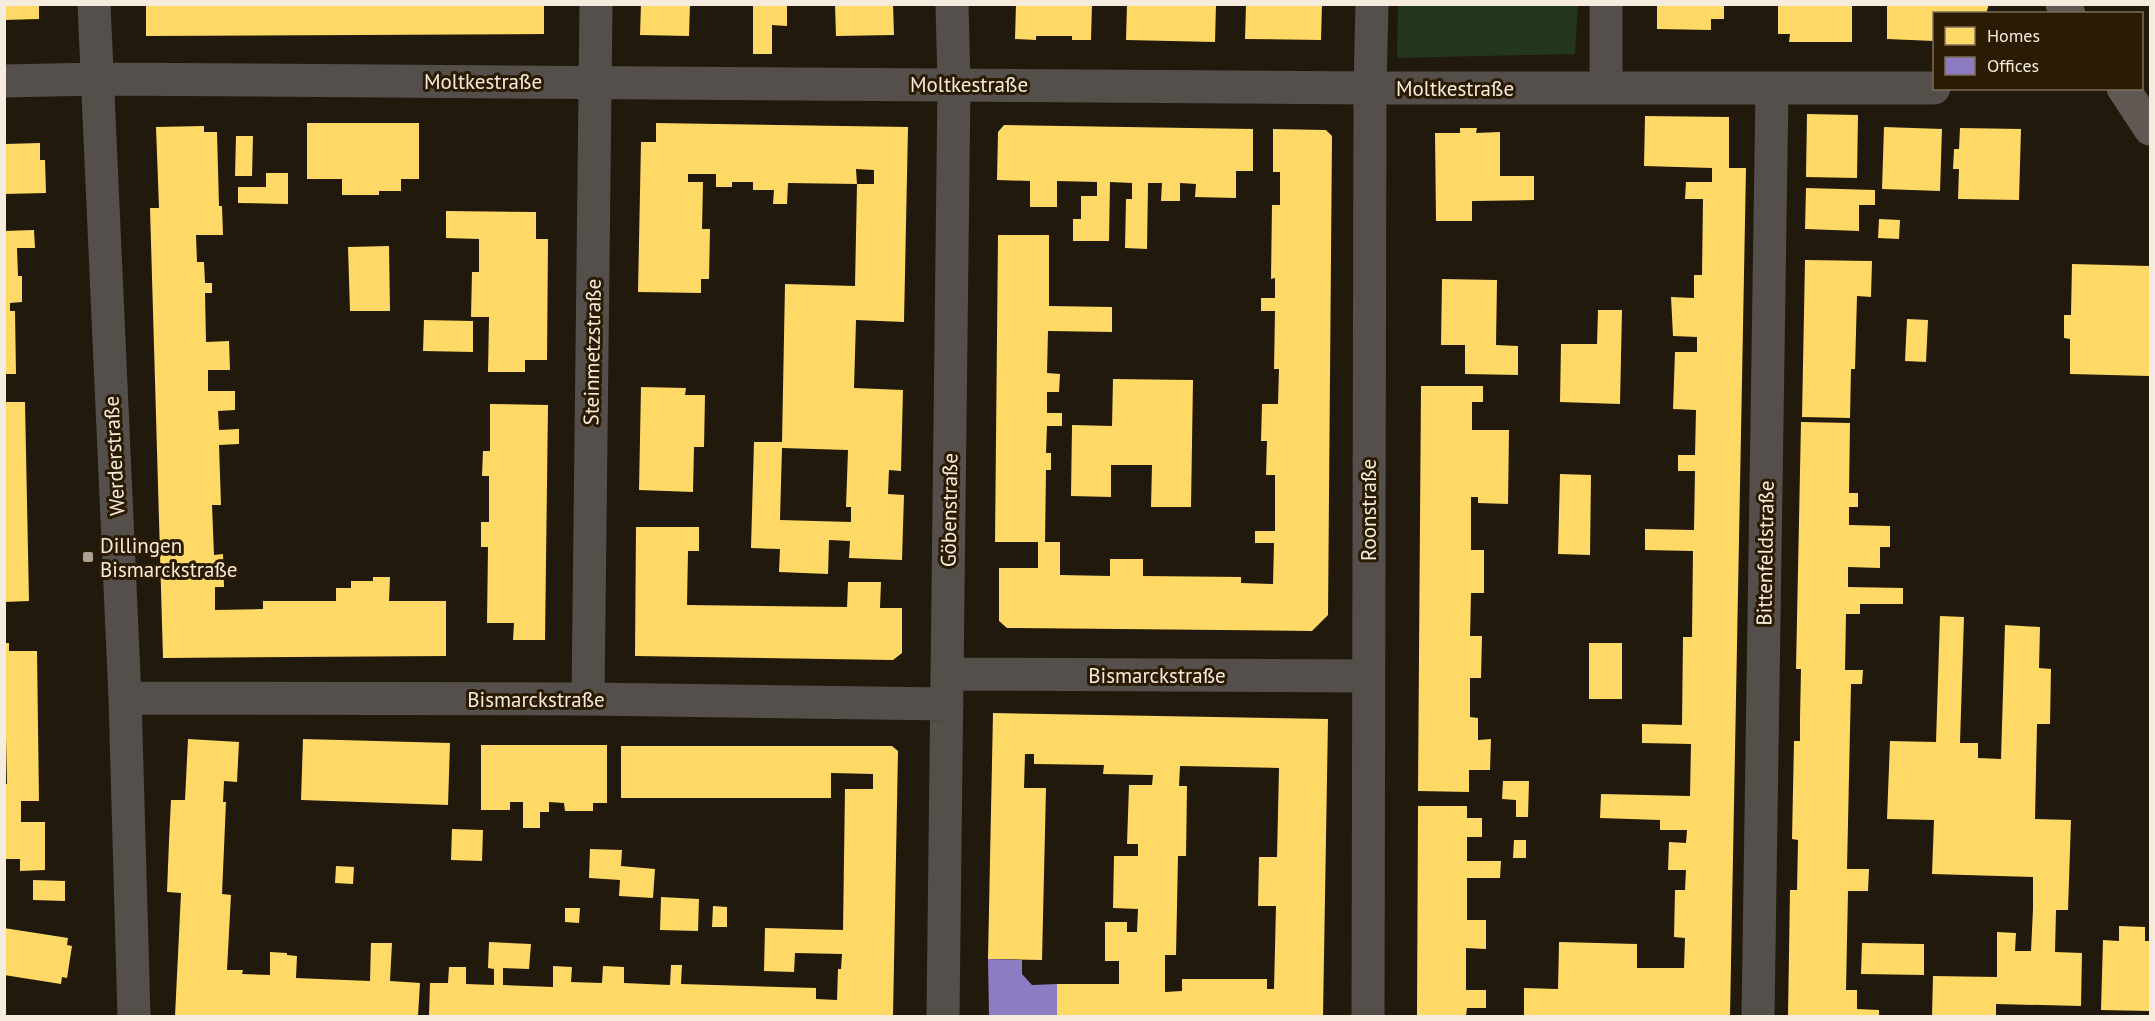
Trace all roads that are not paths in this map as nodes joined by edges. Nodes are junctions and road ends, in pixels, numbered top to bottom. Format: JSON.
{"nodes":[{"id":1,"x":94,"y":4,"type":"edge"},
{"id":2,"x":596,"y":4,"type":"edge"},
{"id":3,"x":952,"y":4,"type":"edge"},
{"id":4,"x":1372,"y":4,"type":"edge"},
{"id":5,"x":1606,"y":4,"type":"edge"},
{"id":6,"x":98,"y":79,"type":"junction"},
{"id":7,"x":4,"y":81,"type":"edge"},
{"id":8,"x":596,"y":82,"type":"junction"},
{"id":9,"x":954,"y":84,"type":"junction"},
{"id":10,"x":1370,"y":88,"type":"junction"},
{"id":11,"x":1606,"y":88,"type":"junction"},
{"id":12,"x":1933,"y":88,"type":"edge"},
{"id":13,"x":1772,"y":90,"type":"junction"},
{"id":14,"x":2123,"y":90,"type":"edge"},
{"id":15,"x":2151,"y":129,"type":"edge"},
{"id":16,"x":1368,"y":676,"type":"junction"},
{"id":17,"x":947,"y":689,"type":"junction"},
{"id":18,"x":125,"y":698,"type":"junction"},
{"id":19,"x":588,"y":699,"type":"junction"},
{"id":20,"x":134,"y":1017,"type":"edge"},
{"id":21,"x":943,"y":1017,"type":"edge"},
{"id":22,"x":1368,"y":1017,"type":"edge"},
{"id":23,"x":1758,"y":1017,"type":"edge"}],
"edges":[{"from":1,"to":6,"type":"street","name":"Werderstraße"},
{"from":2,"to":8,"type":"street","name":"Steinmetzstraße"},
{"from":3,"to":9,"type":"street","name":"Göbenstraße"},
{"from":4,"to":10,"type":"street","name":"Roonstraße"},
{"from":5,"to":11,"type":"street"},
{"from":6,"to":7,"type":"street","name":"Moltkestraße"},
{"from":6,"to":8,"type":"street","name":"Moltkestraße"},
{"from":6,"to":18,"type":"street","name":"Werderstraße"},
{"from":8,"to":9,"type":"street","name":"Moltkestraße"},
{"from":8,"to":19,"type":"street","name":"Steinmetzstraße"},
{"from":9,"to":10,"type":"street","name":"Moltkestraße"},
{"from":9,"to":17,"type":"street","name":"Göbenstraße"},
{"from":10,"to":11,"type":"street","name":"Moltkestraße"},
{"from":10,"to":16,"type":"street","name":"Roonstraße"},
{"from":11,"to":13,"type":"street","name":"Moltkestraße"},
{"from":12,"to":13,"type":"street","name":"Moltkestraße"},
{"from":13,"to":23,"type":"street","name":"Bittenfeldstraße"},
{"from":14,"to":15,"type":"main road"},
{"from":16,"to":17,"type":"street","name":"Bismarckstraße"},
{"from":16,"to":22,"type":"street","name":"Roonstraße"},
{"from":17,"to":19,"type":"street","name":"Bismarckstraße"},
{"from":17,"to":21,"type":"street","name":"Göbenstraße"},
{"from":18,"to":19,"type":"street","name":"Bismarckstraße"},
{"from":18,"to":20,"type":"street","name":"Werderstraße"}]}
